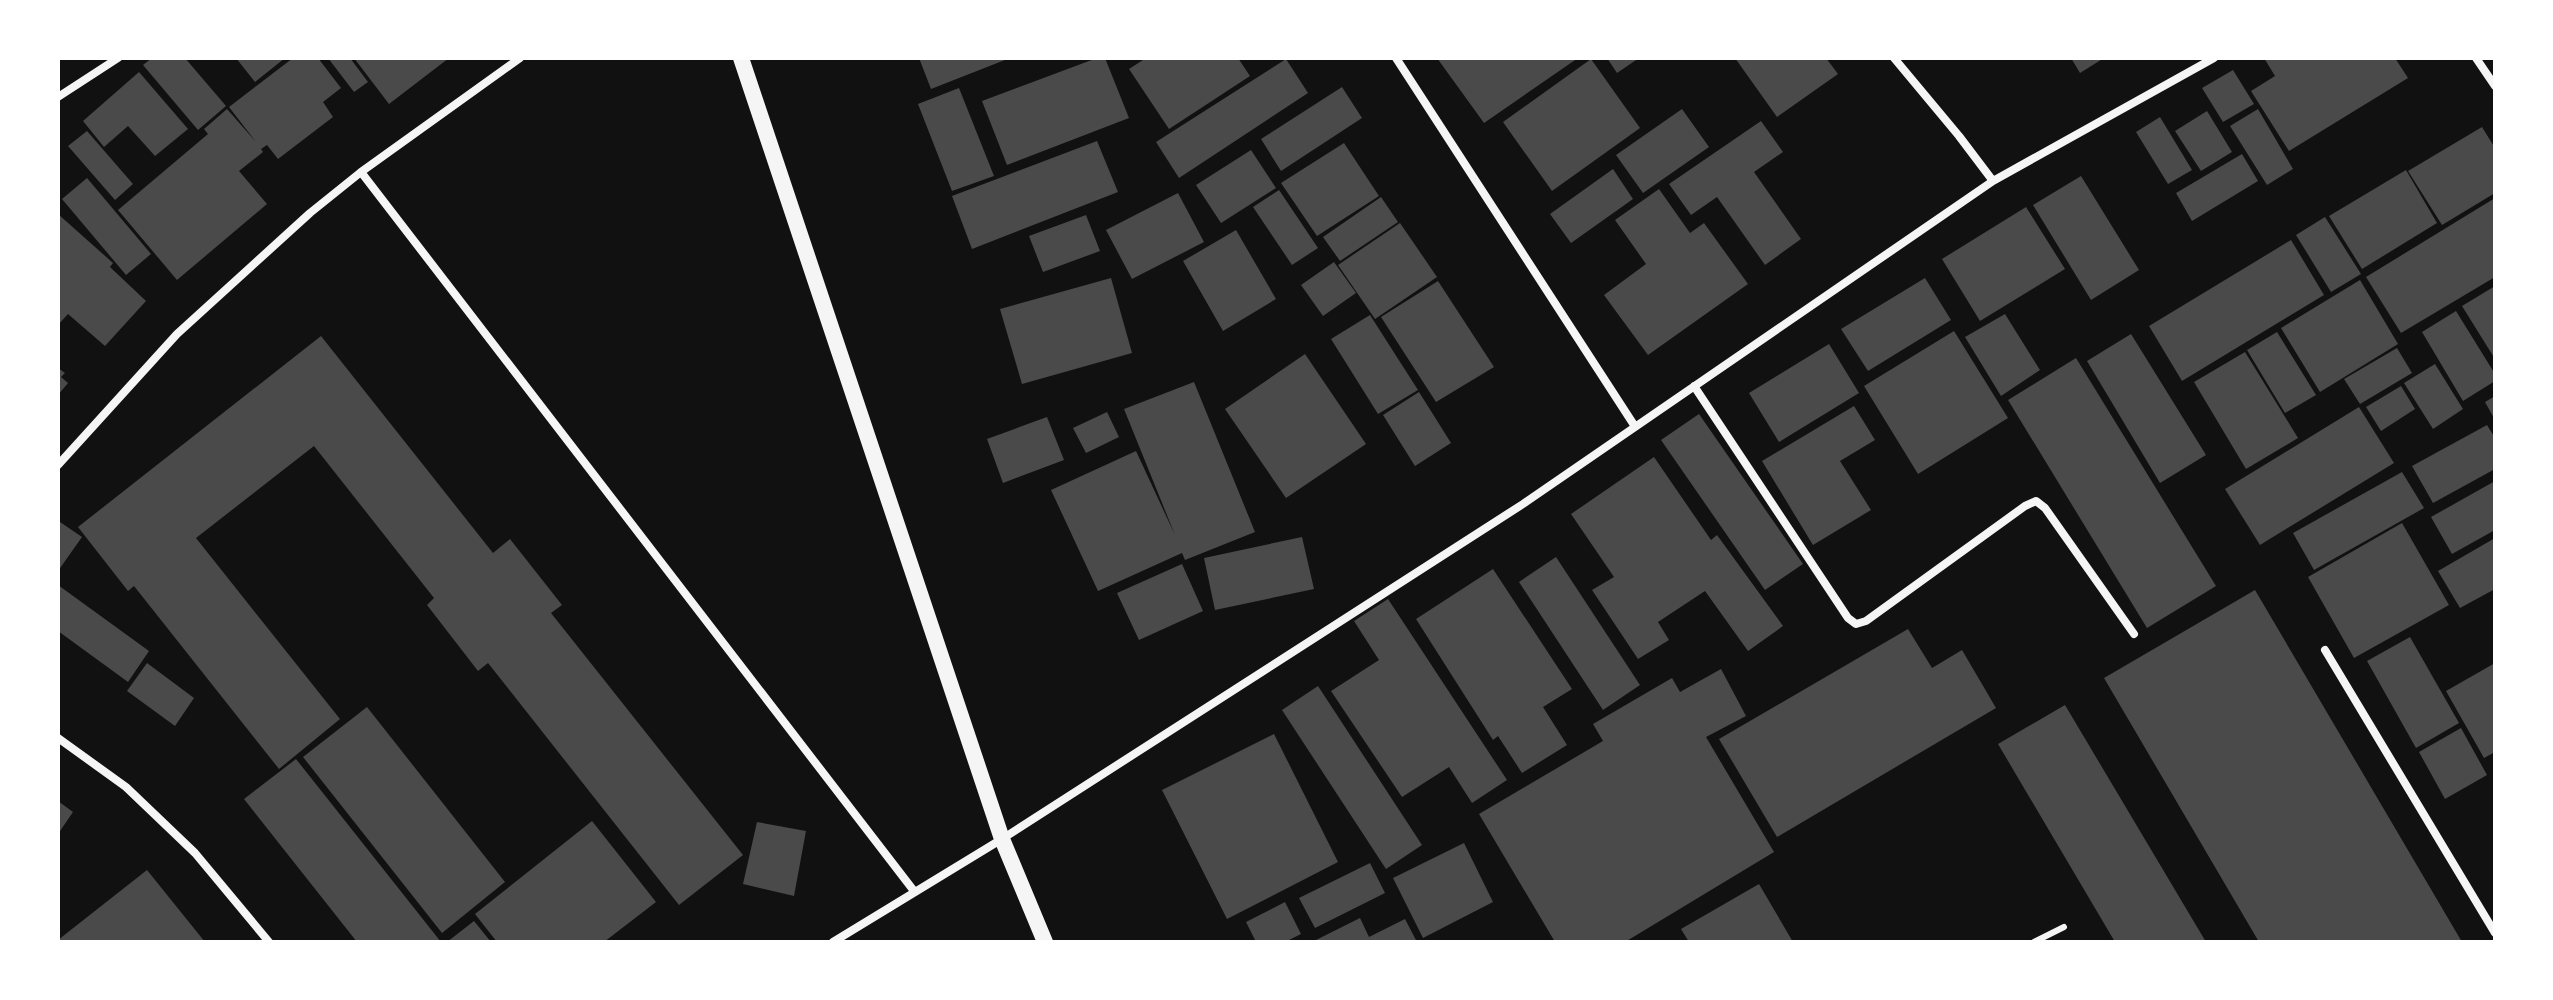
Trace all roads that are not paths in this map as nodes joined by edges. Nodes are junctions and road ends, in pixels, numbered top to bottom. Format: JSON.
{"nodes":[{"id":1,"x":118,"y":58,"type":"edge"},
{"id":2,"x":520,"y":58,"type":"edge"},
{"id":3,"x":741,"y":58,"type":"edge"},
{"id":4,"x":1396,"y":58,"type":"edge"},
{"id":5,"x":1894,"y":58,"type":"edge"},
{"id":6,"x":2214,"y":58,"type":"edge"},
{"id":7,"x":2476,"y":58,"type":"edge"},
{"id":8,"x":2495,"y":86,"type":"edge"},
{"id":9,"x":58,"y":97,"type":"edge"},
{"id":10,"x":361,"y":172,"type":"junction"},
{"id":11,"x":1993,"y":181,"type":"junction"},
{"id":12,"x":1694,"y":386,"type":"junction"},
{"id":13,"x":1634,"y":425,"type":"junction"},
{"id":14,"x":58,"y":465,"type":"edge"},
{"id":15,"x":2134,"y":634,"type":"dead end"},
{"id":16,"x":2325,"y":650,"type":"dead end"},
{"id":17,"x":58,"y":738,"type":"edge"},
{"id":18,"x":1002,"y":839,"type":"junction"},
{"id":19,"x":914,"y":891,"type":"junction"},
{"id":20,"x":2064,"y":927,"type":"dead end"},
{"id":21,"x":2495,"y":933,"type":"edge"},
{"id":22,"x":269,"y":942,"type":"edge"},
{"id":23,"x":833,"y":942,"type":"edge"},
{"id":24,"x":1045,"y":942,"type":"edge"},
{"id":25,"x":2034,"y":942,"type":"edge"}],
"edges":[{"from":1,"to":9,"type":"street"},
{"from":2,"to":10,"type":"street"},
{"from":3,"to":18,"type":"main road"},
{"from":4,"to":13,"type":"street"},
{"from":5,"to":11,"type":"street"},
{"from":6,"to":11,"type":"street"},
{"from":7,"to":8,"type":"street"},
{"from":10,"to":14,"type":"street"},
{"from":10,"to":19,"type":"street"},
{"from":11,"to":12,"type":"street"},
{"from":12,"to":13,"type":"street"},
{"from":12,"to":15,"type":"street"},
{"from":13,"to":18,"type":"street"},
{"from":16,"to":21,"type":"street"},
{"from":17,"to":22,"type":"street"},
{"from":18,"to":19,"type":"street"},
{"from":18,"to":24,"type":"main road"},
{"from":19,"to":23,"type":"street"},
{"from":20,"to":25,"type":"lane"}]}
